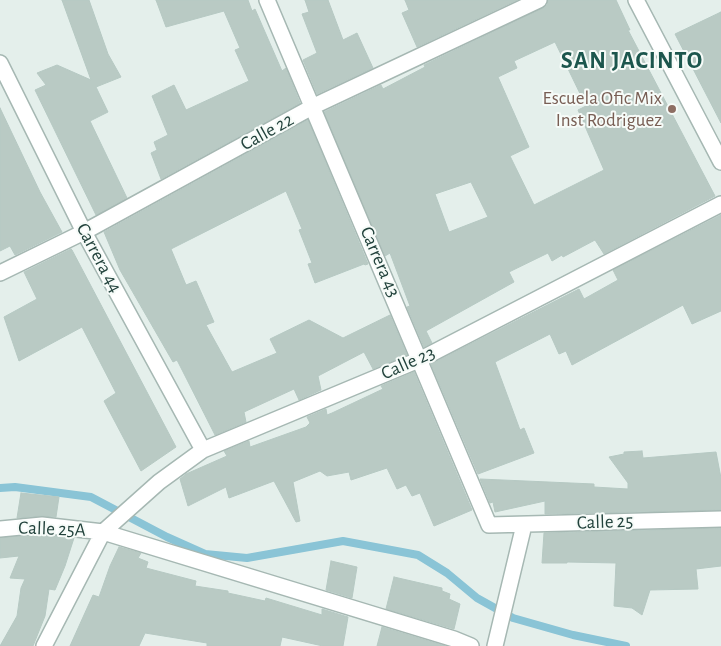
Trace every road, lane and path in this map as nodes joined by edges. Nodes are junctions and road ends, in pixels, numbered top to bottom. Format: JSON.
{"nodes":[{"id":1,"x":268,"y":0,"type":"edge"},
{"id":2,"x":539,"y":0,"type":"edge"},
{"id":3,"x":636,"y":0,"type":"edge"},
{"id":4,"x":0,"y":63,"type":"edge"},
{"id":5,"x":314,"y":106,"type":"junction"},
{"id":6,"x":721,"y":162,"type":"edge"},
{"id":7,"x":721,"y":204,"type":"edge"},
{"id":8,"x":84,"y":232,"type":"junction"},
{"id":9,"x":0,"y":273,"type":"edge"},
{"id":10,"x":420,"y":359,"type":"junction"},
{"id":11,"x":203,"y":450,"type":"junction"},
{"id":12,"x":721,"y":519,"type":"edge"},
{"id":13,"x":489,"y":525,"type":"joint"},
{"id":14,"x":524,"y":525,"type":"junction"},
{"id":15,"x":0,"y":528,"type":"edge"},
{"id":16,"x":106,"y":529,"type":"junction"},
{"id":17,"x":44,"y":646,"type":"edge"},
{"id":18,"x":472,"y":646,"type":"edge"},
{"id":19,"x":495,"y":646,"type":"edge"}],
"edges":[{"from":1,"to":5,"type":"street","name":"Carrera 43"},
{"from":2,"to":5,"type":"street","name":"Calle 22"},
{"from":3,"to":6,"type":"street"},
{"from":4,"to":8,"type":"street","name":"Carrera 44"},
{"from":5,"to":8,"type":"street","name":"Calle 22"},
{"from":5,"to":10,"type":"street","name":"Carrera 43"},
{"from":7,"to":10,"type":"street","name":"Calle 23"},
{"from":8,"to":9,"type":"street","name":"Calle 22"},
{"from":8,"to":11,"type":"street","name":"Carrera 44"},
{"from":10,"to":11,"type":"street","name":"Calle 23"},
{"from":10,"to":13,"type":"street","name":"Carrera 43"},
{"from":11,"to":16,"type":"street","name":"Calle 23"},
{"from":12,"to":14,"type":"street","name":"Calle 25"},
{"from":13,"to":14,"type":"street","name":"Calle 25"},
{"from":14,"to":19,"type":"street"},
{"from":15,"to":16,"type":"street","name":"Calle 25A"},
{"from":16,"to":17,"type":"street"},
{"from":16,"to":18,"type":"street"}]}
